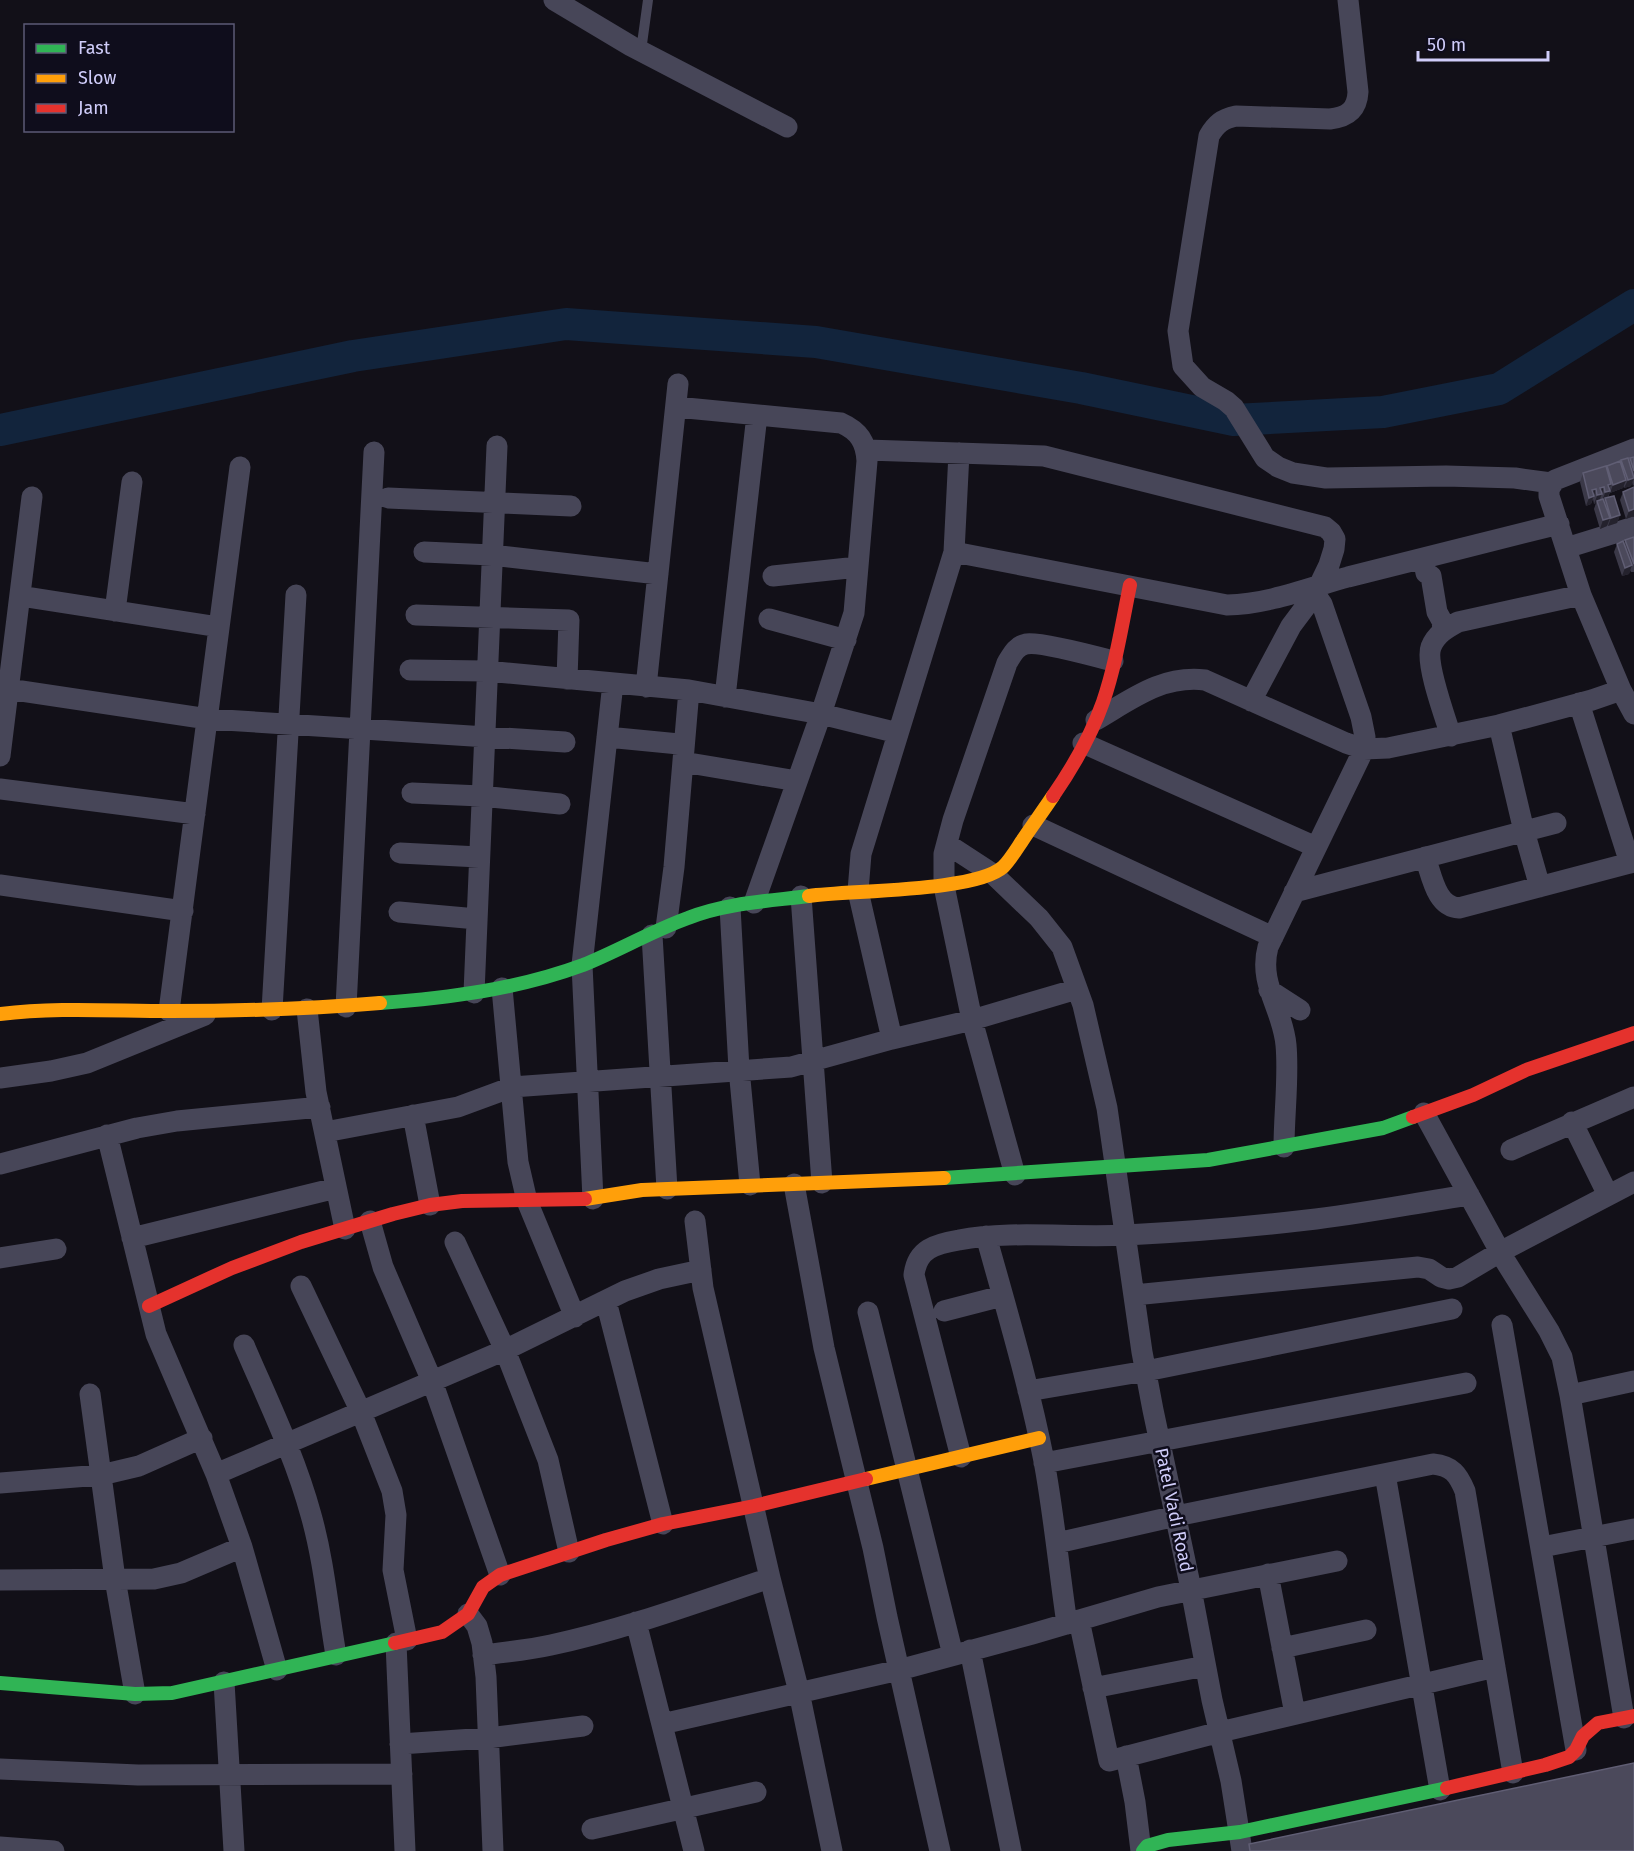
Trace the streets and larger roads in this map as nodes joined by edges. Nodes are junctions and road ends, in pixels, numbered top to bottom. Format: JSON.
{"nodes":[{"id":1,"x":554,"y":0,"type":"edge"},
{"id":2,"x":1348,"y":0,"type":"edge"},
{"id":3,"x":787,"y":127,"type":"dead end"},
{"id":4,"x":678,"y":384,"type":"dead end"},
{"id":5,"x":676,"y":407,"type":"junction"},
{"id":6,"x":757,"y":415,"type":"junction"},
{"id":7,"x":497,"y":446,"type":"dead end"},
{"id":8,"x":1634,"y":448,"type":"edge"},
{"id":9,"x":867,"y":450,"type":"junction"},
{"id":10,"x":374,"y":452,"type":"dead end"},
{"id":11,"x":959,"y":453,"type":"junction"},
{"id":12,"x":240,"y":467,"type":"dead end"},
{"id":13,"x":132,"y":482,"type":"dead end"},
{"id":14,"x":1551,"y":483,"type":"junction"},
{"id":15,"x":32,"y":497,"type":"dead end"},
{"id":16,"x":388,"y":498,"type":"dead end"},
{"id":17,"x":494,"y":502,"type":"junction"},
{"id":18,"x":571,"y":506,"type":"dead end"},
{"id":19,"x":1559,"y":524,"type":"junction"},
{"id":20,"x":1634,"y":527,"type":"edge"},
{"id":21,"x":1566,"y":548,"type":"junction"},
{"id":22,"x":424,"y":552,"type":"dead end"},
{"id":23,"x":954,"y":552,"type":"junction"},
{"id":24,"x":492,"y":555,"type":"junction"},
{"id":25,"x":1423,"y":558,"type":"junction"},
{"id":26,"x":858,"y":567,"type":"junction"},
{"id":27,"x":658,"y":574,"type":"junction"},
{"id":28,"x":773,"y":576,"type":"dead end"},
{"id":29,"x":1130,"y":585,"type":"junction"},
{"id":30,"x":1317,"y":589,"type":"junction"},
{"id":31,"x":1581,"y":595,"type":"junction"},
{"id":32,"x":20,"y":596,"type":"junction"},
{"id":33,"x":296,"y":596,"type":"dead end"},
{"id":34,"x":115,"y":611,"type":"junction"},
{"id":35,"x":416,"y":615,"type":"dead end"},
{"id":36,"x":489,"y":617,"type":"junction"},
{"id":37,"x":769,"y":619,"type":"dead end"},
{"id":38,"x":219,"y":627,"type":"junction"},
{"id":39,"x":1443,"y":630,"type":"junction"},
{"id":40,"x":846,"y":640,"type":"junction"},
{"id":41,"x":1113,"y":661,"type":"junction"},
{"id":42,"x":410,"y":670,"type":"dead end"},
{"id":43,"x":486,"y":672,"type":"junction"},
{"id":44,"x":567,"y":679,"type":"junction"},
{"id":45,"x":613,"y":683,"type":"junction"},
{"id":46,"x":646,"y":687,"type":"junction"},
{"id":47,"x":8,"y":689,"type":"junction"},
{"id":48,"x":689,"y":690,"type":"junction"},
{"id":49,"x":1621,"y":690,"type":"junction"},
{"id":50,"x":725,"y":697,"type":"junction"},
{"id":51,"x":1251,"y":701,"type":"junction"},
{"id":52,"x":1579,"y":703,"type":"junction"},
{"id":53,"x":821,"y":714,"type":"junction"},
{"id":54,"x":1634,"y":714,"type":"edge"},
{"id":55,"x":208,"y":719,"type":"junction"},
{"id":56,"x":1096,"y":720,"type":"junction"},
{"id":57,"x":288,"y":724,"type":"junction"},
{"id":58,"x":1500,"y":725,"type":"junction"},
{"id":59,"x":358,"y":728,"type":"junction"},
{"id":60,"x":898,"y":733,"type":"junction"},
{"id":61,"x":484,"y":736,"type":"junction"},
{"id":62,"x":1451,"y":736,"type":"junction"},
{"id":63,"x":607,"y":737,"type":"junction"},
{"id":64,"x":564,"y":742,"type":"dead end"},
{"id":65,"x":1083,"y":743,"type":"junction"},
{"id":66,"x":1364,"y":749,"type":"junction"},
{"id":67,"x":684,"y":755,"type":"junction"},
{"id":68,"x":0,"y":756,"type":"edge"},
{"id":69,"x":797,"y":781,"type":"junction"},
{"id":70,"x":0,"y":789,"type":"edge"},
{"id":71,"x":412,"y":793,"type":"dead end"},
{"id":72,"x":482,"y":796,"type":"junction"},
{"id":73,"x":560,"y":804,"type":"dead end"},
{"id":74,"x":195,"y":814,"type":"junction"},
{"id":75,"x":1556,"y":823,"type":"dead end"},
{"id":76,"x":1033,"y":825,"type":"junction"},
{"id":77,"x":1524,"y":831,"type":"junction"},
{"id":78,"x":947,"y":844,"type":"junction"},
{"id":79,"x":1316,"y":847,"type":"junction"},
{"id":80,"x":400,"y":853,"type":"dead end"},
{"id":81,"x":479,"y":856,"type":"junction"},
{"id":82,"x":1425,"y":858,"type":"junction"},
{"id":83,"x":1632,"y":862,"type":"edge"},
{"id":84,"x":993,"y":874,"type":"junction"},
{"id":85,"x":0,"y":885,"type":"edge"},
{"id":86,"x":944,"y":886,"type":"junction"},
{"id":87,"x":1540,"y":887,"type":"junction"},
{"id":88,"x":858,"y":891,"type":"junction"},
{"id":89,"x":1294,"y":892,"type":"junction"},
{"id":90,"x":801,"y":896,"type":"junction"},
{"id":91,"x":754,"y":903,"type":"junction"},
{"id":92,"x":730,"y":907,"type":"junction"},
{"id":93,"x":183,"y":911,"type":"junction"},
{"id":94,"x":399,"y":912,"type":"dead end"},
{"id":95,"x":477,"y":919,"type":"junction"},
{"id":96,"x":659,"y":932,"type":"junction"},
{"id":97,"x":1273,"y":937,"type":"junction"},
{"id":98,"x":582,"y":965,"type":"junction"},
{"id":99,"x":502,"y":988,"type":"junction"},
{"id":100,"x":1077,"y":989,"type":"junction"},
{"id":101,"x":1269,"y":990,"type":"junction"},
{"id":102,"x":474,"y":993,"type":"junction"},
{"id":103,"x":345,"y":1007,"type":"junction"},
{"id":104,"x":307,"y":1009,"type":"junction"},
{"id":105,"x":273,"y":1010,"type":"junction"},
{"id":106,"x":1300,"y":1010,"type":"dead end"},
{"id":107,"x":169,"y":1011,"type":"junction"},
{"id":108,"x":215,"y":1011,"type":"junction"},
{"id":109,"x":0,"y":1014,"type":"edge"},
{"id":110,"x":972,"y":1020,"type":"junction"},
{"id":111,"x":1634,"y":1033,"type":"edge"},
{"id":112,"x":892,"y":1039,"type":"junction"},
{"id":113,"x":812,"y":1063,"type":"junction"},
{"id":114,"x":739,"y":1069,"type":"junction"},
{"id":115,"x":660,"y":1076,"type":"junction"},
{"id":116,"x":0,"y":1078,"type":"edge"},
{"id":117,"x":587,"y":1081,"type":"junction"},
{"id":118,"x":512,"y":1087,"type":"junction"},
{"id":119,"x":1633,"y":1100,"type":"edge"},
{"id":120,"x":320,"y":1107,"type":"junction"},
{"id":121,"x":1424,"y":1113,"type":"junction"},
{"id":122,"x":414,"y":1115,"type":"junction"},
{"id":123,"x":1572,"y":1122,"type":"junction"},
{"id":124,"x":325,"y":1132,"type":"junction"},
{"id":125,"x":107,"y":1136,"type":"junction"},
{"id":126,"x":1284,"y":1147,"type":"junction"},
{"id":127,"x":1511,"y":1150,"type":"dead end"},
{"id":128,"x":0,"y":1164,"type":"edge"},
{"id":129,"x":1015,"y":1175,"type":"junction"},
{"id":130,"x":1117,"y":1180,"type":"junction"},
{"id":131,"x":1634,"y":1182,"type":"edge"},
{"id":132,"x":822,"y":1183,"type":"junction"},
{"id":133,"x":750,"y":1185,"type":"junction"},
{"id":134,"x":336,"y":1188,"type":"junction"},
{"id":135,"x":667,"y":1189,"type":"junction"},
{"id":136,"x":1468,"y":1194,"type":"junction"},
{"id":137,"x":1608,"y":1194,"type":"junction"},
{"id":138,"x":796,"y":1198,"type":"junction"},
{"id":139,"x":593,"y":1199,"type":"junction"},
{"id":140,"x":430,"y":1205,"type":"junction"},
{"id":141,"x":533,"y":1215,"type":"junction"},
{"id":142,"x":370,"y":1221,"type":"junction"},
{"id":143,"x":695,"y":1221,"type":"dead end"},
{"id":144,"x":345,"y":1229,"type":"junction"},
{"id":145,"x":1125,"y":1235,"type":"junction"},
{"id":146,"x":986,"y":1236,"type":"junction"},
{"id":147,"x":132,"y":1238,"type":"junction"},
{"id":148,"x":455,"y":1242,"type":"dead end"},
{"id":149,"x":56,"y":1249,"type":"dead end"},
{"id":150,"x":1500,"y":1252,"type":"junction"},
{"id":151,"x":0,"y":1258,"type":"edge"},
{"id":152,"x":701,"y":1270,"type":"junction"},
{"id":153,"x":301,"y":1286,"type":"dead end"},
{"id":154,"x":1134,"y":1295,"type":"junction"},
{"id":155,"x":1002,"y":1296,"type":"junction"},
{"id":156,"x":606,"y":1301,"type":"junction"},
{"id":157,"x":149,"y":1306,"type":"junction"},
{"id":158,"x":1452,"y":1309,"type":"dead end"},
{"id":159,"x":944,"y":1311,"type":"dead end"},
{"id":160,"x":868,"y":1312,"type":"dead end"},
{"id":161,"x":574,"y":1317,"type":"junction"},
{"id":162,"x":1502,"y":1325,"type":"dead end"},
{"id":163,"x":244,"y":1345,"type":"dead end"},
{"id":164,"x":505,"y":1350,"type":"junction"},
{"id":165,"x":1146,"y":1371,"type":"junction"},
{"id":166,"x":432,"y":1381,"type":"junction"},
{"id":167,"x":1634,"y":1381,"type":"edge"},
{"id":168,"x":1466,"y":1383,"type":"dead end"},
{"id":169,"x":1028,"y":1391,"type":"junction"},
{"id":170,"x":90,"y":1394,"type":"dead end"},
{"id":171,"x":1570,"y":1395,"type":"junction"},
{"id":172,"x":361,"y":1412,"type":"junction"},
{"id":173,"x":202,"y":1438,"type":"junction"},
{"id":174,"x":1039,"y":1438,"type":"junction"},
{"id":175,"x":1159,"y":1440,"type":"junction"},
{"id":176,"x":287,"y":1444,"type":"junction"},
{"id":177,"x":961,"y":1457,"type":"junction"},
{"id":178,"x":1044,"y":1463,"type":"junction"},
{"id":179,"x":908,"y":1470,"type":"junction"},
{"id":180,"x":216,"y":1474,"type":"junction"},
{"id":181,"x":1385,"y":1474,"type":"junction"},
{"id":182,"x":101,"y":1475,"type":"junction"},
{"id":183,"x":857,"y":1482,"type":"junction"},
{"id":184,"x":0,"y":1484,"type":"edge"},
{"id":185,"x":754,"y":1506,"type":"junction"},
{"id":186,"x":1176,"y":1516,"type":"junction"},
{"id":187,"x":663,"y":1524,"type":"junction"},
{"id":188,"x":1634,"y":1529,"type":"edge"},
{"id":189,"x":1594,"y":1537,"type":"junction"},
{"id":190,"x":1057,"y":1543,"type":"junction"},
{"id":191,"x":242,"y":1547,"type":"junction"},
{"id":192,"x":1542,"y":1547,"type":"junction"},
{"id":193,"x":569,"y":1552,"type":"junction"},
{"id":194,"x":1337,"y":1561,"type":"dead end"},
{"id":195,"x":1268,"y":1574,"type":"junction"},
{"id":196,"x":500,"y":1575,"type":"junction"},
{"id":197,"x":770,"y":1578,"type":"junction"},
{"id":198,"x":115,"y":1579,"type":"junction"},
{"id":199,"x":0,"y":1580,"type":"edge"},
{"id":200,"x":1191,"y":1589,"type":"junction"},
{"id":201,"x":468,"y":1614,"type":"junction"},
{"id":202,"x":636,"y":1622,"type":"junction"},
{"id":203,"x":1073,"y":1622,"type":"junction"},
{"id":204,"x":1366,"y":1630,"type":"dead end"},
{"id":205,"x":402,"y":1642,"type":"junction"},
{"id":206,"x":495,"y":1648,"type":"junction"},
{"id":207,"x":1282,"y":1648,"type":"junction"},
{"id":208,"x":961,"y":1653,"type":"junction"},
{"id":209,"x":336,"y":1655,"type":"junction"},
{"id":210,"x":1206,"y":1666,"type":"junction"},
{"id":211,"x":1495,"y":1667,"type":"junction"},
{"id":212,"x":277,"y":1670,"type":"junction"},
{"id":213,"x":899,"y":1670,"type":"junction"},
{"id":214,"x":224,"y":1682,"type":"junction"},
{"id":215,"x":0,"y":1683,"type":"edge"},
{"id":216,"x":1422,"y":1685,"type":"junction"},
{"id":217,"x":1093,"y":1688,"type":"junction"},
{"id":218,"x":799,"y":1692,"type":"junction"},
{"id":219,"x":135,"y":1694,"type":"junction"},
{"id":220,"x":1295,"y":1714,"type":"junction"},
{"id":221,"x":1629,"y":1717,"type":"edge"},
{"id":222,"x":662,"y":1724,"type":"junction"},
{"id":223,"x":583,"y":1726,"type":"dead end"},
{"id":224,"x":1220,"y":1732,"type":"junction"},
{"id":225,"x":488,"y":1738,"type":"junction"},
{"id":226,"x":400,"y":1744,"type":"junction"},
{"id":227,"x":1576,"y":1750,"type":"junction"},
{"id":228,"x":1126,"y":1756,"type":"junction"},
{"id":229,"x":0,"y":1769,"type":"edge"},
{"id":230,"x":229,"y":1773,"type":"junction"},
{"id":231,"x":1513,"y":1773,"type":"junction"},
{"id":232,"x":402,"y":1774,"type":"junction"},
{"id":233,"x":1440,"y":1790,"type":"junction"},
{"id":234,"x":756,"y":1792,"type":"dead end"},
{"id":235,"x":683,"y":1809,"type":"junction"},
{"id":236,"x":592,"y":1829,"type":"dead end"},
{"id":237,"x":1241,"y":1841,"type":"edge"},
{"id":238,"x":0,"y":1847,"type":"edge"},
{"id":239,"x":54,"y":1851,"type":"edge"},
{"id":240,"x":234,"y":1851,"type":"edge"},
{"id":241,"x":405,"y":1851,"type":"edge"},
{"id":242,"x":493,"y":1851,"type":"edge"},
{"id":243,"x":694,"y":1851,"type":"edge"},
{"id":244,"x":832,"y":1851,"type":"edge"},
{"id":245,"x":940,"y":1851,"type":"edge"},
{"id":246,"x":1011,"y":1851,"type":"edge"},
{"id":247,"x":1142,"y":1851,"type":"edge"}],
"edges":[{"from":1,"to":3,"type":"street"},
{"from":2,"to":14,"type":"street"},
{"from":4,"to":5,"type":"street"},
{"from":5,"to":6,"type":"street"},
{"from":5,"to":27,"type":"street"},
{"from":6,"to":9,"type":"street"},
{"from":6,"to":50,"type":"street"},
{"from":7,"to":17,"type":"street"},
{"from":8,"to":14,"type":"street"},
{"from":9,"to":11,"type":"street"},
{"from":9,"to":26,"type":"street"},
{"from":10,"to":59,"type":"street"},
{"from":11,"to":23,"type":"street"},
{"from":11,"to":30,"type":"street"},
{"from":12,"to":38,"type":"street"},
{"from":13,"to":34,"type":"street"},
{"from":14,"to":19,"type":"street"},
{"from":15,"to":32,"type":"street"},
{"from":16,"to":17,"type":"street"},
{"from":17,"to":18,"type":"street"},
{"from":17,"to":24,"type":"street"},
{"from":19,"to":21,"type":"street"},
{"from":19,"to":25,"type":"street"},
{"from":20,"to":21,"type":"street"},
{"from":21,"to":31,"type":"street"},
{"from":22,"to":24,"type":"street"},
{"from":23,"to":29,"type":"street"},
{"from":23,"to":60,"type":"street"},
{"from":24,"to":27,"type":"street"},
{"from":24,"to":36,"type":"street"},
{"from":25,"to":30,"type":"street"},
{"from":25,"to":39,"type":"street"},
{"from":26,"to":28,"type":"street"},
{"from":26,"to":40,"type":"street"},
{"from":27,"to":46,"type":"street"},
{"from":29,"to":30,"type":"street"},
{"from":29,"to":41,"type":"street"},
{"from":30,"to":51,"type":"street"},
{"from":30,"to":66,"type":"street"},
{"from":31,"to":39,"type":"street"},
{"from":31,"to":49,"type":"street"},
{"from":32,"to":34,"type":"street"},
{"from":32,"to":47,"type":"street"},
{"from":33,"to":57,"type":"street"},
{"from":34,"to":38,"type":"street"},
{"from":35,"to":36,"type":"street"},
{"from":36,"to":43,"type":"street"},
{"from":36,"to":44,"type":"street"},
{"from":37,"to":40,"type":"street"},
{"from":38,"to":55,"type":"street"},
{"from":39,"to":62,"type":"street"},
{"from":40,"to":53,"type":"street"},
{"from":41,"to":56,"type":"street"},
{"from":41,"to":78,"type":"street"},
{"from":42,"to":43,"type":"street"},
{"from":43,"to":44,"type":"street"},
{"from":43,"to":61,"type":"street"},
{"from":44,"to":45,"type":"street"},
{"from":45,"to":46,"type":"street"},
{"from":45,"to":63,"type":"street"},
{"from":46,"to":48,"type":"street"},
{"from":47,"to":55,"type":"street"},
{"from":47,"to":68,"type":"street"},
{"from":48,"to":50,"type":"street"},
{"from":48,"to":67,"type":"street"},
{"from":49,"to":52,"type":"street"},
{"from":49,"to":54,"type":"street"},
{"from":50,"to":53,"type":"street"},
{"from":51,"to":56,"type":"street"},
{"from":51,"to":66,"type":"street"},
{"from":52,"to":58,"type":"street"},
{"from":52,"to":83,"type":"street"},
{"from":53,"to":60,"type":"street"},
{"from":53,"to":69,"type":"street"},
{"from":55,"to":57,"type":"street"},
{"from":55,"to":74,"type":"street"},
{"from":56,"to":65,"type":"street"},
{"from":57,"to":59,"type":"street"},
{"from":57,"to":105,"type":"street"},
{"from":58,"to":62,"type":"street"},
{"from":58,"to":77,"type":"street"},
{"from":59,"to":61,"type":"street"},
{"from":59,"to":103,"type":"street"},
{"from":60,"to":88,"type":"street"},
{"from":61,"to":64,"type":"street"},
{"from":61,"to":72,"type":"street"},
{"from":62,"to":66,"type":"street"},
{"from":63,"to":67,"type":"street"},
{"from":63,"to":98,"type":"street"},
{"from":65,"to":76,"type":"street"},
{"from":65,"to":79,"type":"street"},
{"from":66,"to":79,"type":"street"},
{"from":67,"to":69,"type":"street"},
{"from":67,"to":96,"type":"street"},
{"from":69,"to":91,"type":"street"},
{"from":70,"to":74,"type":"street"},
{"from":71,"to":72,"type":"street"},
{"from":72,"to":73,"type":"street"},
{"from":72,"to":81,"type":"street"},
{"from":74,"to":93,"type":"street"},
{"from":75,"to":77,"type":"street"},
{"from":76,"to":84,"type":"street"},
{"from":76,"to":97,"type":"street"},
{"from":77,"to":82,"type":"street"},
{"from":77,"to":87,"type":"street"},
{"from":78,"to":84,"type":"street","name":"Patel Vadi Road"},
{"from":78,"to":86,"type":"street"},
{"from":79,"to":89,"type":"street"},
{"from":80,"to":81,"type":"street"},
{"from":81,"to":95,"type":"street"},
{"from":82,"to":87,"type":"street"},
{"from":82,"to":89,"type":"street"},
{"from":83,"to":87,"type":"street"},
{"from":84,"to":86,"type":"street"},
{"from":84,"to":100,"type":"street","name":"Patel Vadi Road"},
{"from":85,"to":93,"type":"street"},
{"from":86,"to":88,"type":"street"},
{"from":86,"to":110,"type":"street"},
{"from":88,"to":90,"type":"street"},
{"from":88,"to":112,"type":"street"},
{"from":89,"to":97,"type":"street"},
{"from":90,"to":91,"type":"street"},
{"from":90,"to":113,"type":"street"},
{"from":91,"to":92,"type":"street"},
{"from":92,"to":96,"type":"street"},
{"from":92,"to":114,"type":"street"},
{"from":93,"to":107,"type":"street"},
{"from":94,"to":95,"type":"street"},
{"from":95,"to":102,"type":"street"},
{"from":96,"to":98,"type":"street"},
{"from":96,"to":115,"type":"street"},
{"from":97,"to":101,"type":"street"},
{"from":98,"to":99,"type":"street"},
{"from":98,"to":117,"type":"street"},
{"from":99,"to":102,"type":"street"},
{"from":99,"to":118,"type":"street"},
{"from":100,"to":110,"type":"street"},
{"from":100,"to":130,"type":"street","name":"Patel Vadi Road"},
{"from":101,"to":106,"type":"street"},
{"from":101,"to":126,"type":"street"},
{"from":102,"to":103,"type":"street"},
{"from":103,"to":104,"type":"street"},
{"from":104,"to":105,"type":"street"},
{"from":104,"to":120,"type":"street"},
{"from":105,"to":108,"type":"street"},
{"from":107,"to":108,"type":"street"},
{"from":107,"to":109,"type":"street"},
{"from":108,"to":116,"type":"street"},
{"from":110,"to":112,"type":"street"},
{"from":110,"to":129,"type":"street"},
{"from":111,"to":121,"type":"street"},
{"from":112,"to":113,"type":"street"},
{"from":113,"to":114,"type":"street"},
{"from":113,"to":132,"type":"street"},
{"from":114,"to":115,"type":"street"},
{"from":114,"to":133,"type":"street"},
{"from":115,"to":117,"type":"street"},
{"from":115,"to":135,"type":"street"},
{"from":117,"to":118,"type":"street"},
{"from":117,"to":139,"type":"street"},
{"from":118,"to":122,"type":"street"},
{"from":118,"to":141,"type":"street"},
{"from":119,"to":123,"type":"street"},
{"from":120,"to":124,"type":"street"},
{"from":120,"to":125,"type":"street"},
{"from":121,"to":126,"type":"street"},
{"from":121,"to":136,"type":"street"},
{"from":122,"to":124,"type":"street"},
{"from":122,"to":140,"type":"street"},
{"from":123,"to":127,"type":"street"},
{"from":123,"to":137,"type":"street"},
{"from":124,"to":134,"type":"street"},
{"from":125,"to":128,"type":"street"},
{"from":125,"to":147,"type":"street"},
{"from":126,"to":130,"type":"street"},
{"from":129,"to":130,"type":"street"},
{"from":129,"to":132,"type":"street"},
{"from":130,"to":145,"type":"street","name":"Patel Vadi Road"},
{"from":131,"to":137,"type":"street"},
{"from":132,"to":138,"type":"street"},
{"from":133,"to":135,"type":"street"},
{"from":133,"to":138,"type":"street"},
{"from":134,"to":144,"type":"street"},
{"from":134,"to":147,"type":"street"},
{"from":135,"to":139,"type":"street"},
{"from":136,"to":145,"type":"street"},
{"from":136,"to":150,"type":"street"},
{"from":137,"to":150,"type":"street"},
{"from":138,"to":183,"type":"street"},
{"from":139,"to":141,"type":"street"},
{"from":140,"to":141,"type":"street"},
{"from":140,"to":142,"type":"street"},
{"from":141,"to":161,"type":"street"},
{"from":142,"to":144,"type":"street"},
{"from":142,"to":166,"type":"street"},
{"from":143,"to":152,"type":"street"},
{"from":144,"to":157,"type":"street"},
{"from":145,"to":146,"type":"street"},
{"from":145,"to":154,"type":"street","name":"Patel Vadi Road"},
{"from":146,"to":155,"type":"street"},
{"from":146,"to":177,"type":"street"},
{"from":147,"to":157,"type":"street"},
{"from":148,"to":164,"type":"street"},
{"from":149,"to":151,"type":"street"},
{"from":150,"to":154,"type":"street"},
{"from":150,"to":171,"type":"street"},
{"from":152,"to":156,"type":"street"},
{"from":152,"to":185,"type":"street"},
{"from":153,"to":172,"type":"street"},
{"from":154,"to":165,"type":"street","name":"Patel Vadi Road"},
{"from":155,"to":159,"type":"street"},
{"from":155,"to":169,"type":"street"},
{"from":156,"to":161,"type":"street"},
{"from":156,"to":187,"type":"street"},
{"from":157,"to":173,"type":"street"},
{"from":158,"to":165,"type":"street"},
{"from":160,"to":179,"type":"street"},
{"from":161,"to":164,"type":"street"},
{"from":162,"to":192,"type":"street"},
{"from":163,"to":176,"type":"street"},
{"from":164,"to":166,"type":"street"},
{"from":164,"to":193,"type":"street"},
{"from":165,"to":169,"type":"street"},
{"from":165,"to":175,"type":"street","name":"Patel Vadi Road"},
{"from":166,"to":172,"type":"street"},
{"from":166,"to":196,"type":"street"},
{"from":167,"to":171,"type":"street"},
{"from":168,"to":175,"type":"street"},
{"from":169,"to":174,"type":"street"},
{"from":170,"to":182,"type":"street"},
{"from":171,"to":189,"type":"street"},
{"from":172,"to":176,"type":"street"},
{"from":172,"to":205,"type":"street"},
{"from":173,"to":180,"type":"street"},
{"from":173,"to":182,"type":"street"},
{"from":174,"to":177,"type":"street"},
{"from":174,"to":178,"type":"street"},
{"from":175,"to":178,"type":"street"},
{"from":175,"to":186,"type":"street","name":"Patel Vadi Road"},
{"from":176,"to":180,"type":"street"},
{"from":176,"to":209,"type":"street"},
{"from":177,"to":179,"type":"street"},
{"from":178,"to":190,"type":"street"},
{"from":179,"to":183,"type":"street"},
{"from":179,"to":208,"type":"street"},
{"from":180,"to":191,"type":"street"},
{"from":181,"to":186,"type":"street"},
{"from":181,"to":211,"type":"street"},
{"from":181,"to":216,"type":"street"},
{"from":182,"to":184,"type":"street"},
{"from":182,"to":198,"type":"street"},
{"from":183,"to":185,"type":"street"},
{"from":183,"to":213,"type":"street"},
{"from":185,"to":187,"type":"street"},
{"from":185,"to":197,"type":"street"},
{"from":186,"to":190,"type":"street"},
{"from":186,"to":200,"type":"street","name":"Patel Vadi Road"},
{"from":187,"to":193,"type":"street"},
{"from":188,"to":189,"type":"street"},
{"from":189,"to":192,"type":"street"},
{"from":189,"to":221,"type":"street"},
{"from":190,"to":203,"type":"street"},
{"from":191,"to":198,"type":"street"},
{"from":191,"to":212,"type":"street"},
{"from":192,"to":227,"type":"street"},
{"from":193,"to":196,"type":"street"},
{"from":194,"to":195,"type":"street"},
{"from":195,"to":200,"type":"street"},
{"from":195,"to":207,"type":"street"},
{"from":196,"to":201,"type":"street"},
{"from":197,"to":202,"type":"street"},
{"from":197,"to":218,"type":"street"},
{"from":198,"to":199,"type":"street"},
{"from":198,"to":219,"type":"street"},
{"from":200,"to":203,"type":"street"},
{"from":200,"to":210,"type":"street","name":"Patel Vadi Road"},
{"from":201,"to":205,"type":"street"},
{"from":201,"to":206,"type":"street"},
{"from":202,"to":206,"type":"street"},
{"from":202,"to":222,"type":"street"},
{"from":203,"to":208,"type":"street"},
{"from":203,"to":217,"type":"street"},
{"from":204,"to":207,"type":"street"},
{"from":205,"to":209,"type":"street"},
{"from":205,"to":226,"type":"street"},
{"from":206,"to":225,"type":"street"},
{"from":207,"to":220,"type":"street"},
{"from":208,"to":213,"type":"street"},
{"from":208,"to":246,"type":"street"},
{"from":209,"to":212,"type":"street"},
{"from":210,"to":217,"type":"street"},
{"from":210,"to":224,"type":"street","name":"Patel Vadi Road"},
{"from":211,"to":216,"type":"street"},
{"from":211,"to":231,"type":"street"},
{"from":212,"to":214,"type":"street"},
{"from":213,"to":218,"type":"street"},
{"from":213,"to":245,"type":"street"},
{"from":214,"to":219,"type":"street"},
{"from":214,"to":230,"type":"street"},
{"from":215,"to":219,"type":"street"},
{"from":216,"to":220,"type":"street"},
{"from":216,"to":233,"type":"street"},
{"from":217,"to":228,"type":"street"},
{"from":218,"to":222,"type":"street"},
{"from":218,"to":244,"type":"street"},
{"from":220,"to":224,"type":"street"},
{"from":221,"to":227,"type":"street"},
{"from":222,"to":235,"type":"street"},
{"from":223,"to":225,"type":"street"},
{"from":224,"to":228,"type":"street"},
{"from":224,"to":237,"type":"street","name":"Patel Vadi Road"},
{"from":225,"to":226,"type":"street"},
{"from":225,"to":242,"type":"street"},
{"from":226,"to":232,"type":"street"},
{"from":227,"to":231,"type":"street"},
{"from":228,"to":247,"type":"street"},
{"from":229,"to":230,"type":"street"},
{"from":230,"to":232,"type":"street"},
{"from":230,"to":240,"type":"street"},
{"from":231,"to":233,"type":"street"},
{"from":232,"to":241,"type":"street"},
{"from":233,"to":237,"type":"street"},
{"from":234,"to":235,"type":"street"},
{"from":235,"to":236,"type":"street"},
{"from":235,"to":243,"type":"street"},
{"from":237,"to":247,"type":"street"},
{"from":238,"to":239,"type":"street"}]}
